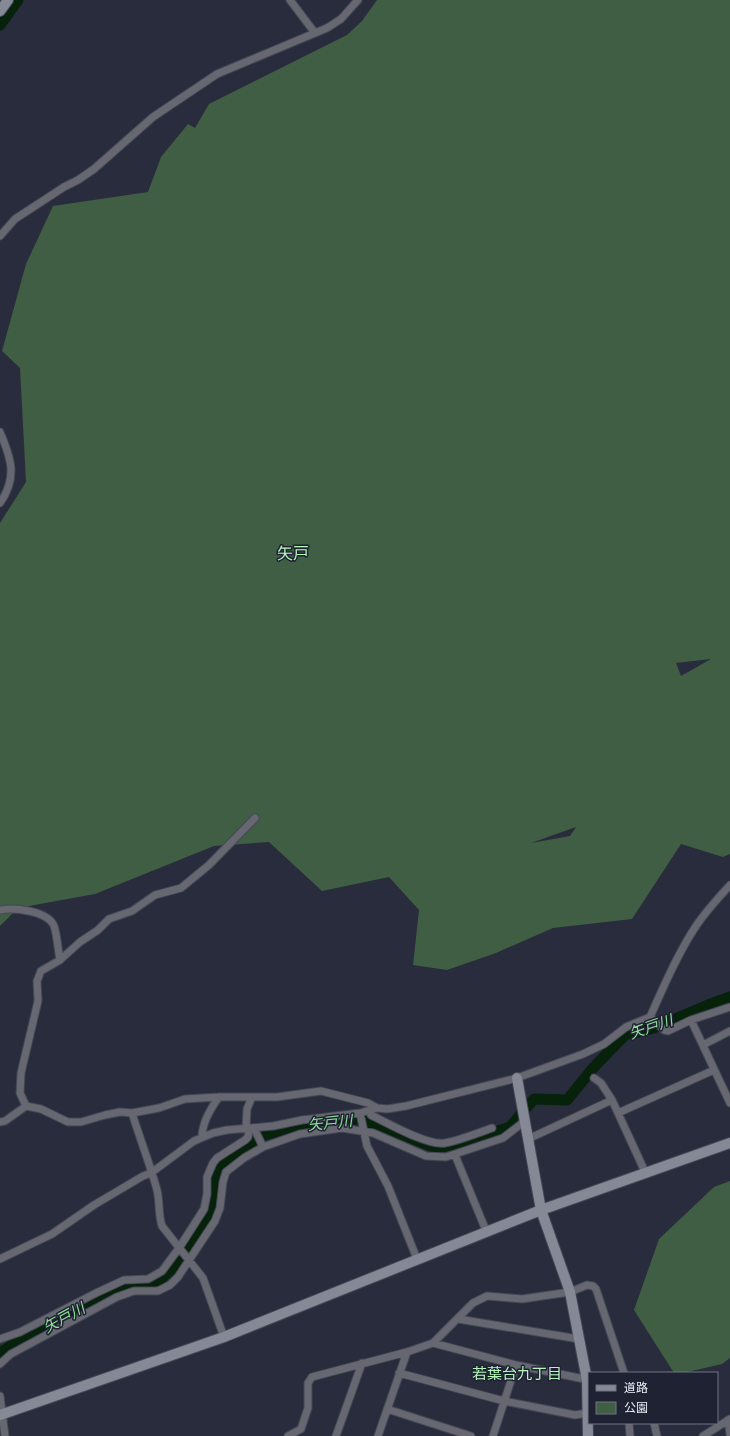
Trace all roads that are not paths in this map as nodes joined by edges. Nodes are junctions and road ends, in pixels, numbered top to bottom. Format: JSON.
{"nodes":[{"id":1,"x":8,"y":0,"type":"edge"},
{"id":2,"x":290,"y":0,"type":"edge"},
{"id":3,"x":358,"y":0,"type":"edge"},
{"id":4,"x":0,"y":11,"type":"edge"},
{"id":5,"x":315,"y":33,"type":"junction"},
{"id":6,"x":0,"y":236,"type":"edge"},
{"id":7,"x":0,"y":432,"type":"edge"},
{"id":8,"x":0,"y":503,"type":"edge"},
{"id":9,"x":255,"y":818,"type":"dead end"},
{"id":10,"x":730,"y":885,"type":"edge"},
{"id":11,"x":0,"y":910,"type":"edge"},
{"id":12,"x":60,"y":960,"type":"junction"},
{"id":13,"x":730,"y":1007,"type":"edge"},
{"id":14,"x":650,"y":1017,"type":"junction"},
{"id":15,"x":691,"y":1020,"type":"junction"},
{"id":16,"x":730,"y":1032,"type":"edge"},
{"id":17,"x":703,"y":1046,"type":"junction"},
{"id":18,"x":714,"y":1070,"type":"junction"},
{"id":19,"x":517,"y":1078,"type":"junction"},
{"id":20,"x":594,"y":1078,"type":"dead end"},
{"id":21,"x":219,"y":1097,"type":"junction"},
{"id":22,"x":252,"y":1097,"type":"junction"},
{"id":23,"x":612,"y":1100,"type":"junction"},
{"id":24,"x":730,"y":1103,"type":"edge"},
{"id":25,"x":26,"y":1106,"type":"junction"},
{"id":26,"x":377,"y":1108,"type":"junction"},
{"id":27,"x":370,"y":1111,"type":"junction"},
{"id":28,"x":132,"y":1113,"type":"junction"},
{"id":29,"x":360,"y":1113,"type":"junction"},
{"id":30,"x":618,"y":1113,"type":"junction"},
{"id":31,"x":525,"y":1121,"type":"junction"},
{"id":32,"x":0,"y":1122,"type":"edge"},
{"id":33,"x":492,"y":1128,"type":"dead end"},
{"id":34,"x":250,"y":1129,"type":"junction"},
{"id":35,"x":364,"y":1132,"type":"junction"},
{"id":36,"x":202,"y":1137,"type":"junction"},
{"id":37,"x":528,"y":1139,"type":"junction"},
{"id":38,"x":730,"y":1143,"type":"edge"},
{"id":39,"x":263,"y":1147,"type":"junction"},
{"id":40,"x":455,"y":1154,"type":"junction"},
{"id":41,"x":151,"y":1173,"type":"junction"},
{"id":42,"x":646,"y":1174,"type":"junction"},
{"id":43,"x":541,"y":1210,"type":"junction"},
{"id":44,"x":487,"y":1233,"type":"junction"},
{"id":45,"x":179,"y":1248,"type":"junction"},
{"id":46,"x":0,"y":1259,"type":"edge"},
{"id":47,"x":417,"y":1259,"type":"junction"},
{"id":48,"x":190,"y":1261,"type":"junction"},
{"id":49,"x":570,"y":1292,"type":"junction"},
{"id":50,"x":458,"y":1319,"type":"junction"},
{"id":51,"x":224,"y":1337,"type":"junction"},
{"id":52,"x":0,"y":1339,"type":"edge"},
{"id":53,"x":579,"y":1339,"type":"junction"},
{"id":54,"x":433,"y":1343,"type":"junction"},
{"id":55,"x":407,"y":1352,"type":"junction"},
{"id":56,"x":362,"y":1363,"type":"junction"},
{"id":57,"x":0,"y":1364,"type":"edge"},
{"id":58,"x":516,"y":1365,"type":"junction"},
{"id":59,"x":399,"y":1372,"type":"junction"},
{"id":60,"x":624,"y":1372,"type":"edge"},
{"id":61,"x":588,"y":1380,"type":"edge"},
{"id":62,"x":0,"y":1396,"type":"edge"},
{"id":63,"x":504,"y":1401,"type":"junction"},
{"id":64,"x":387,"y":1409,"type":"junction"},
{"id":65,"x":588,"y":1413,"type":"junction"},
{"id":66,"x":2,"y":1414,"type":"edge"},
{"id":67,"x":729,"y":1420,"type":"edge"},
{"id":68,"x":629,"y":1424,"type":"edge"},
{"id":69,"x":654,"y":1424,"type":"edge"},
{"id":70,"x":730,"y":1434,"type":"edge"},
{"id":71,"x":5,"y":1436,"type":"edge"},
{"id":72,"x":288,"y":1436,"type":"edge"},
{"id":73,"x":336,"y":1436,"type":"edge"},
{"id":74,"x":378,"y":1436,"type":"edge"},
{"id":75,"x":471,"y":1436,"type":"edge"},
{"id":76,"x":493,"y":1436,"type":"edge"},
{"id":77,"x":588,"y":1436,"type":"edge"},
{"id":78,"x":630,"y":1436,"type":"edge"},
{"id":79,"x":656,"y":1436,"type":"edge"},
{"id":80,"x":703,"y":1436,"type":"edge"}],
"edges":[{"from":1,"to":4,"type":"street"},
{"from":2,"to":5,"type":"street"},
{"from":3,"to":5,"type":"street"},
{"from":5,"to":6,"type":"street"},
{"from":7,"to":8,"type":"street"},
{"from":9,"to":12,"type":"street"},
{"from":10,"to":14,"type":"street"},
{"from":11,"to":12,"type":"street"},
{"from":12,"to":25,"type":"street"},
{"from":13,"to":15,"type":"street"},
{"from":14,"to":15,"type":"street"},
{"from":14,"to":19,"type":"street"},
{"from":15,"to":17,"type":"street"},
{"from":16,"to":17,"type":"street"},
{"from":17,"to":18,"type":"street"},
{"from":18,"to":24,"type":"street"},
{"from":18,"to":30,"type":"street"},
{"from":19,"to":26,"type":"street"},
{"from":19,"to":31,"type":"street"},
{"from":20,"to":23,"type":"street"},
{"from":21,"to":22,"type":"street"},
{"from":21,"to":28,"type":"street"},
{"from":21,"to":36,"type":"street"},
{"from":22,"to":26,"type":"street"},
{"from":22,"to":34,"type":"street"},
{"from":23,"to":30,"type":"street"},
{"from":23,"to":37,"type":"street"},
{"from":25,"to":28,"type":"street"},
{"from":25,"to":32,"type":"street"},
{"from":26,"to":27,"type":"street"},
{"from":27,"to":29,"type":"street"},
{"from":27,"to":33,"type":"street"},
{"from":28,"to":41,"type":"street"},
{"from":29,"to":34,"type":"street"},
{"from":29,"to":35,"type":"street"},
{"from":30,"to":42,"type":"street"},
{"from":31,"to":37,"type":"street"},
{"from":31,"to":40,"type":"street"},
{"from":34,"to":36,"type":"street"},
{"from":34,"to":39,"type":"street"},
{"from":34,"to":45,"type":"street"},
{"from":35,"to":39,"type":"street"},
{"from":35,"to":40,"type":"street"},
{"from":35,"to":47,"type":"street"},
{"from":36,"to":41,"type":"street"},
{"from":37,"to":43,"type":"street"},
{"from":38,"to":42,"type":"street"},
{"from":39,"to":48,"type":"street"},
{"from":40,"to":44,"type":"street"},
{"from":41,"to":45,"type":"street"},
{"from":41,"to":46,"type":"street"},
{"from":42,"to":43,"type":"street"},
{"from":43,"to":44,"type":"street"},
{"from":43,"to":49,"type":"street"},
{"from":44,"to":47,"type":"street"},
{"from":45,"to":48,"type":"street"},
{"from":45,"to":52,"type":"street"},
{"from":47,"to":51,"type":"street"},
{"from":48,"to":51,"type":"street"},
{"from":48,"to":57,"type":"street"},
{"from":49,"to":50,"type":"street"},
{"from":49,"to":53,"type":"street"},
{"from":49,"to":60,"type":"street"},
{"from":50,"to":53,"type":"street"},
{"from":50,"to":54,"type":"street"},
{"from":51,"to":66,"type":"street"},
{"from":53,"to":61,"type":"street"},
{"from":54,"to":55,"type":"street"},
{"from":54,"to":58,"type":"street"},
{"from":55,"to":56,"type":"street"},
{"from":55,"to":59,"type":"street"},
{"from":56,"to":72,"type":"street"},
{"from":56,"to":73,"type":"street"},
{"from":58,"to":61,"type":"street"},
{"from":58,"to":63,"type":"street"},
{"from":59,"to":63,"type":"street"},
{"from":59,"to":64,"type":"street"},
{"from":61,"to":65,"type":"street"},
{"from":62,"to":66,"type":"street"},
{"from":63,"to":65,"type":"street"},
{"from":63,"to":76,"type":"street"},
{"from":64,"to":74,"type":"street"},
{"from":64,"to":75,"type":"street"},
{"from":65,"to":77,"type":"street"},
{"from":66,"to":71,"type":"street"},
{"from":67,"to":70,"type":"street"},
{"from":67,"to":80,"type":"street"},
{"from":68,"to":78,"type":"street"},
{"from":69,"to":79,"type":"street"}]}
